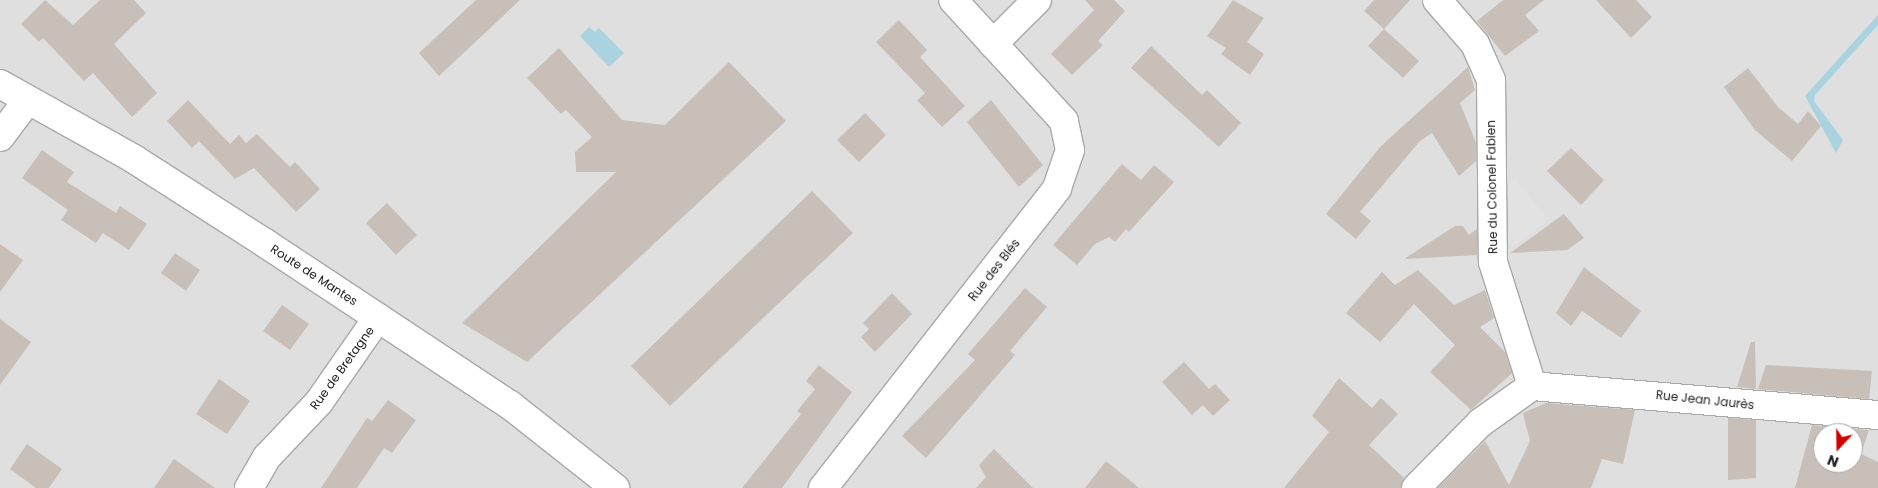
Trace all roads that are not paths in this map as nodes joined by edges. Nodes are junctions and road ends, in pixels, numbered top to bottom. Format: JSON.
{"nodes":[{"id":1,"x":953,"y":0,"type":"edge"},
{"id":2,"x":1037,"y":0,"type":"edge"},
{"id":3,"x":1437,"y":0,"type":"edge"},
{"id":4,"x":993,"y":44,"type":"junction"},
{"id":5,"x":0,"y":84,"type":"edge"},
{"id":6,"x":26,"y":101,"type":"junction"},
{"id":7,"x":0,"y":137,"type":"edge"},
{"id":8,"x":378,"y":317,"type":"junction"},
{"id":9,"x":1532,"y":386,"type":"junction"},
{"id":10,"x":1878,"y":415,"type":"edge"},
{"id":11,"x":249,"y":488,"type":"edge"},
{"id":12,"x":615,"y":488,"type":"edge"},
{"id":13,"x":823,"y":488,"type":"edge"},
{"id":14,"x":1416,"y":488,"type":"edge"}],
"edges":[{"from":1,"to":4,"type":"street","name":"Rue des Blés"},
{"from":2,"to":4,"type":"street"},
{"from":3,"to":9,"type":"street","name":"Rue du Colonel Fabien"},
{"from":4,"to":13,"type":"street","name":"Rue des Blés"},
{"from":5,"to":6,"type":"street","name":"Route de Mantes"},
{"from":6,"to":7,"type":"street"},
{"from":6,"to":8,"type":"street","name":"Route de Mantes"},
{"from":8,"to":11,"type":"street","name":"Rue de Bretagne"},
{"from":8,"to":12,"type":"street","name":"Route de Mantes"},
{"from":9,"to":10,"type":"street","name":"Rue Jean Jaurès"},
{"from":9,"to":14,"type":"street"}]}
